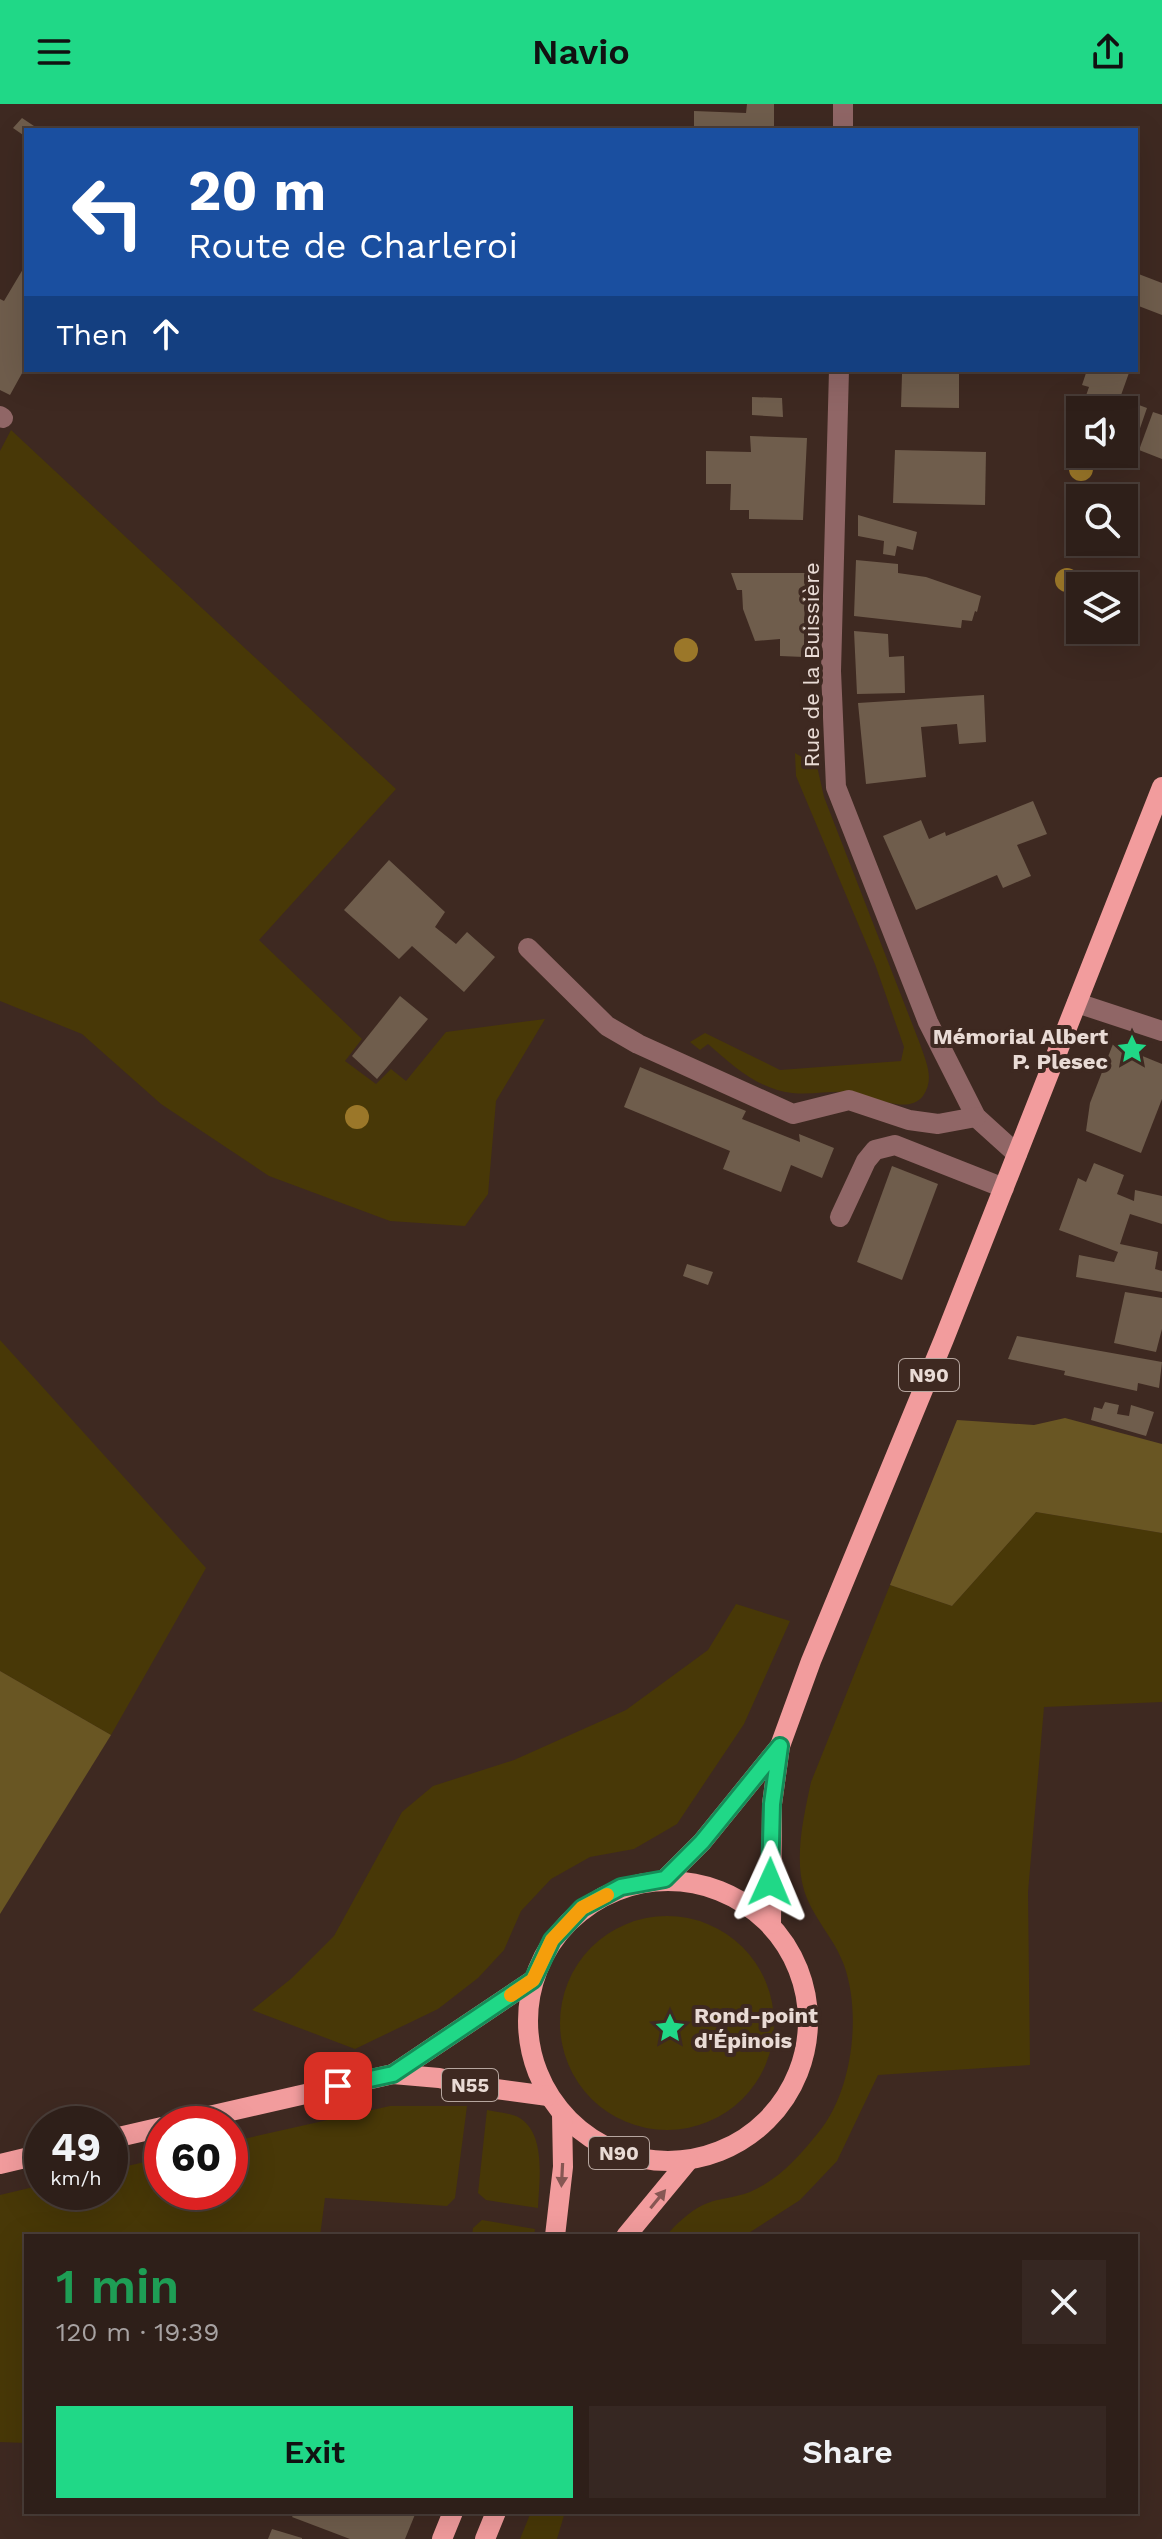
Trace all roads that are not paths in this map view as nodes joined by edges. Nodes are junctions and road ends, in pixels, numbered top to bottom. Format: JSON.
{"nodes":[{"id":1,"x":843,"y":104,"type":"edge"},
{"id":2,"x":843,"y":128,"type":"edge"},
{"id":3,"x":839,"y":372,"type":"edge"},
{"id":4,"x":1162,"y":787,"type":"edge"},
{"id":5,"x":528,"y":948,"type":"dead end"},
{"id":6,"x":1077,"y":1003,"type":"junction"},
{"id":7,"x":1162,"y":1031,"type":"edge"},
{"id":8,"x":976,"y":1117,"type":"junction"},
{"id":9,"x":1017,"y":1154,"type":"junction"},
{"id":10,"x":1004,"y":1188,"type":"junction"},
{"id":11,"x":840,"y":1217,"type":"dead end"},
{"id":12,"x":780,"y":1746,"type":"junction"},
{"id":13,"x":665,"y":1879,"type":"junction"},
{"id":14,"x":771,"y":1924,"type":"junction"},
{"id":15,"x":533,"y":1980,"type":"junction"},
{"id":16,"x":393,"y":2074,"type":"junction"},
{"id":17,"x":548,"y":2096,"type":"junction"},
{"id":18,"x":248,"y":2107,"type":"edge"},
{"id":19,"x":562,"y":2114,"type":"junction"},
{"id":20,"x":24,"y":2158,"type":"edge"},
{"id":21,"x":688,"y":2161,"type":"junction"},
{"id":22,"x":0,"y":2164,"type":"edge"},
{"id":23,"x":555,"y":2234,"type":"edge"},
{"id":24,"x":628,"y":2234,"type":"edge"},
{"id":25,"x":452,"y":2514,"type":"edge"},
{"id":26,"x":495,"y":2514,"type":"edge"},
{"id":27,"x":442,"y":2539,"type":"edge"},
{"id":28,"x":485,"y":2539,"type":"edge"}],
"edges":[{"from":1,"to":2,"type":"street"},
{"from":3,"to":8,"type":"street","name":"Rue de la Buissière"},
{"from":4,"to":6,"type":"main road","number":"N90"},
{"from":5,"to":8,"type":"street"},
{"from":6,"to":7,"type":"street"},
{"from":6,"to":9,"type":"main road","number":"N90"},
{"from":8,"to":9,"type":"street","name":"Rue de la Buissière"},
{"from":9,"to":10,"type":"main road","number":"N90"},
{"from":10,"to":11,"type":"street"},
{"from":10,"to":12,"type":"main road","number":"N90"},
{"from":12,"to":13,"type":"main road","number":"N90"},
{"from":12,"to":14,"type":"main road","number":"N90"},
{"from":13,"to":14,"type":"main road","number":"N90"},
{"from":13,"to":15,"type":"main road","number":"N90"},
{"from":14,"to":21,"type":"main road","number":"N90"},
{"from":15,"to":16,"type":"main road","number":"N55"},
{"from":15,"to":17,"type":"main road","number":"N90"},
{"from":16,"to":17,"type":"main road","number":"N55"},
{"from":16,"to":18,"type":"main road","number":"N55"},
{"from":17,"to":19,"type":"main road","number":"N90"},
{"from":19,"to":21,"type":"main road","number":"N90"},
{"from":19,"to":23,"type":"main road","number":"N90","one_way":true},
{"from":20,"to":22,"type":"main road"},
{"from":24,"to":21,"type":"main road","number":"N90","one_way":true},
{"from":25,"to":27,"type":"main road"},
{"from":26,"to":28,"type":"main road"}]}
